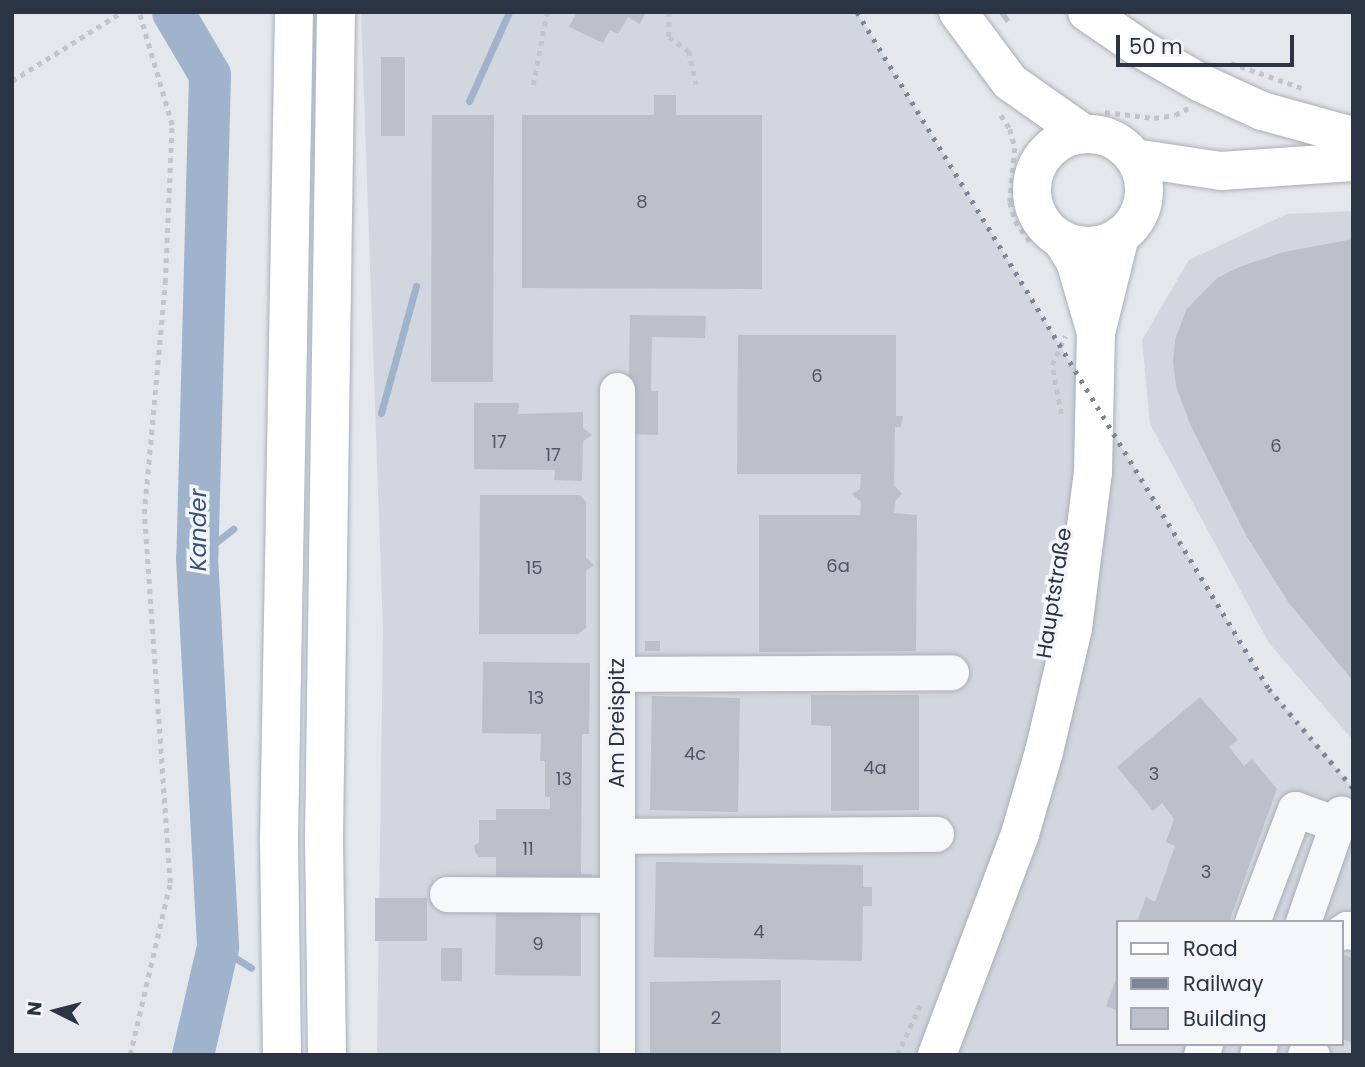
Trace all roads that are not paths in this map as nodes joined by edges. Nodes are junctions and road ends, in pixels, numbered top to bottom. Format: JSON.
{"nodes":[{"id":1,"x":294,"y":12,"type":"edge"},
{"id":2,"x":337,"y":12,"type":"edge"},
{"id":3,"x":958,"y":12,"type":"edge"},
{"id":4,"x":1087,"y":12,"type":"edge"},
{"id":5,"x":1010,"y":82,"type":"junction"},
{"id":6,"x":1091,"y":122,"type":"junction"},
{"id":7,"x":1353,"y":136,"type":"edge"},
{"id":8,"x":1134,"y":158,"type":"junction"},
{"id":9,"x":1353,"y":162,"type":"edge"},
{"id":10,"x":1036,"y":169,"type":"junction"},
{"id":11,"x":1220,"y":171,"type":"junction"},
{"id":12,"x":1131,"y":221,"type":"junction"},
{"id":13,"x":1049,"y":244,"type":"junction"},
{"id":14,"x":1082,"y":331,"type":"junction"},
{"id":15,"x":617,"y":390,"type":"dead end"},
{"id":16,"x":951,"y":671,"type":"dead end"},
{"id":17,"x":618,"y":674,"type":"junction"},
{"id":18,"x":936,"y":834,"type":"dead end"},
{"id":19,"x":617,"y":836,"type":"junction"},
{"id":20,"x":447,"y":894,"type":"dead end"},
{"id":21,"x":617,"y":895,"type":"junction"},
{"id":22,"x":1253,"y":920,"type":"edge"},
{"id":23,"x":1304,"y":920,"type":"edge"},
{"id":24,"x":282,"y":1055,"type":"edge"},
{"id":25,"x":327,"y":1055,"type":"edge"},
{"id":26,"x":617,"y":1055,"type":"edge"},
{"id":27,"x":937,"y":1055,"type":"edge"}],
"edges":[{"from":1,"to":24,"type":"main road"},
{"from":2,"to":25,"type":"main road"},
{"from":3,"to":5,"type":"main road","name":"Hauptstraße"},
{"from":4,"to":7,"type":"main road"},
{"from":5,"to":6,"type":"main road","name":"Hauptstraße"},
{"from":5,"to":10,"type":"main road","name":"Hauptstraße"},
{"from":6,"to":8,"type":"main road","name":"Hauptstraße"},
{"from":6,"to":10,"type":"main road"},
{"from":8,"to":11,"type":"main road"},
{"from":8,"to":12,"type":"main road","name":"Hauptstraße"},
{"from":9,"to":11,"type":"main road"},
{"from":10,"to":13,"type":"main road","name":"Hauptstraße"},
{"from":11,"to":12,"type":"main road"},
{"from":12,"to":13,"type":"main road"},
{"from":12,"to":14,"type":"main road","name":"Hauptstraße"},
{"from":13,"to":14,"type":"main road","name":"Hauptstraße"},
{"from":14,"to":27,"type":"main road","name":"Hauptstraße"},
{"from":15,"to":17,"type":"street","name":"Am Dreispitz"},
{"from":16,"to":17,"type":"street"},
{"from":17,"to":19,"type":"street","name":"Am Dreispitz"},
{"from":18,"to":19,"type":"street"},
{"from":19,"to":21,"type":"street","name":"Am Dreispitz"},
{"from":20,"to":21,"type":"street"},
{"from":21,"to":26,"type":"street","name":"Am Dreispitz"},
{"from":22,"to":23,"type":"street"}]}
